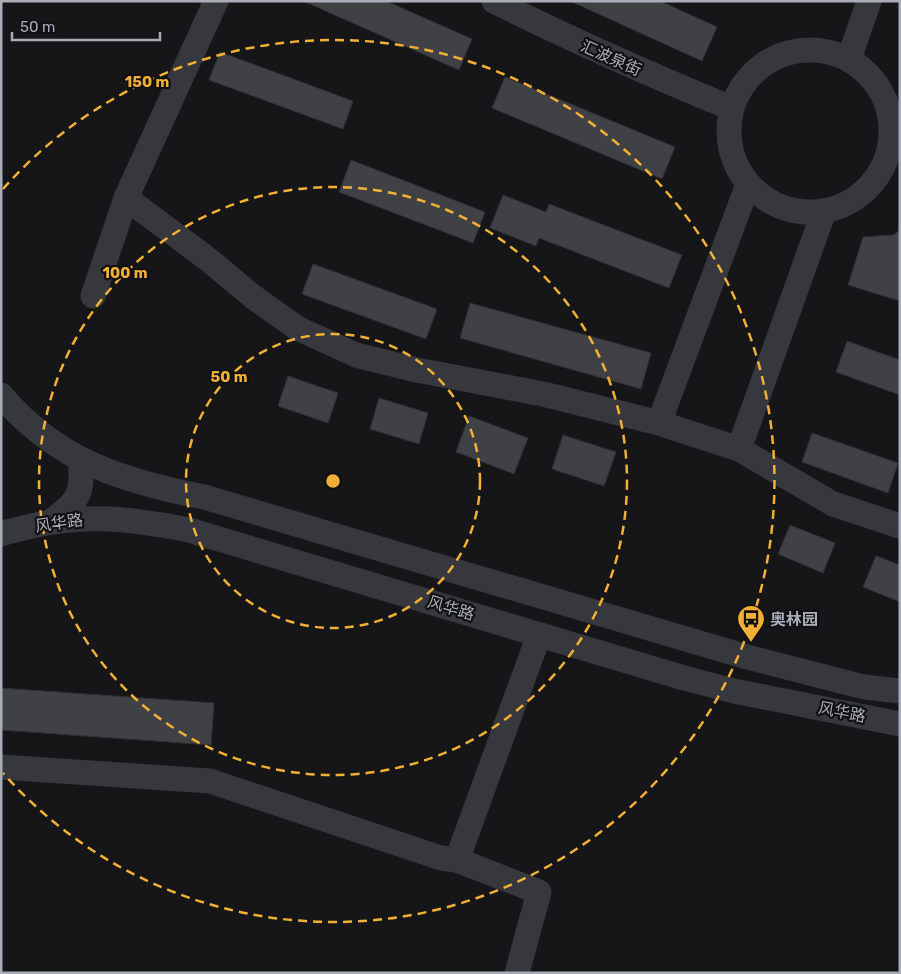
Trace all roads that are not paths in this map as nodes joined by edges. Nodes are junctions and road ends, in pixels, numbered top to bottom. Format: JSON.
{"nodes":[{"id":1,"x":216,"y":1,"type":"edge"},
{"id":2,"x":494,"y":1,"type":"edge"},
{"id":3,"x":869,"y":1,"type":"edge"},
{"id":4,"x":849,"y":59,"type":"junction"},
{"id":5,"x":731,"y":108,"type":"junction"},
{"id":6,"x":895,"y":145,"type":"edge"},
{"id":7,"x":747,"y":186,"type":"junction"},
{"id":8,"x":126,"y":198,"type":"junction"},
{"id":9,"x":824,"y":211,"type":"junction"},
{"id":10,"x":93,"y":296,"type":"dead end"},
{"id":11,"x":1,"y":395,"type":"edge"},
{"id":12,"x":659,"y":423,"type":"junction"},
{"id":13,"x":739,"y":449,"type":"junction"},
{"id":14,"x":80,"y":459,"type":"junction"},
{"id":15,"x":153,"y":487,"type":"junction"},
{"id":16,"x":143,"y":521,"type":"junction"},
{"id":17,"x":50,"y":522,"type":"junction"},
{"id":18,"x":900,"y":526,"type":"edge"},
{"id":19,"x":1,"y":534,"type":"edge"},
{"id":20,"x":539,"y":635,"type":"junction"},
{"id":21,"x":900,"y":691,"type":"edge"},
{"id":22,"x":900,"y":724,"type":"edge"},
{"id":23,"x":1,"y":767,"type":"edge"},
{"id":24,"x":457,"y":860,"type":"junction"},
{"id":25,"x":516,"y":973,"type":"edge"}],
"edges":[{"from":1,"to":8,"type":"street"},
{"from":2,"to":5,"type":"street","name":"汇波泉街"},
{"from":3,"to":4,"type":"street"},
{"from":4,"to":5,"type":"street"},
{"from":4,"to":6,"type":"street"},
{"from":5,"to":7,"type":"street"},
{"from":6,"to":9,"type":"street"},
{"from":7,"to":9,"type":"street"},
{"from":7,"to":12,"type":"street"},
{"from":8,"to":10,"type":"street"},
{"from":8,"to":12,"type":"street"},
{"from":9,"to":13,"type":"street"},
{"from":11,"to":14,"type":"street"},
{"from":12,"to":13,"type":"street"},
{"from":13,"to":18,"type":"street"},
{"from":14,"to":15,"type":"street"},
{"from":14,"to":17,"type":"street"},
{"from":15,"to":16,"type":"street"},
{"from":15,"to":21,"type":"street"},
{"from":16,"to":17,"type":"street","name":"风华路"},
{"from":16,"to":20,"type":"street","name":"风华路"},
{"from":17,"to":19,"type":"street","name":"风华路"},
{"from":20,"to":22,"type":"street","name":"风华路"},
{"from":20,"to":24,"type":"street"},
{"from":23,"to":24,"type":"street"},
{"from":24,"to":25,"type":"street"}]}
